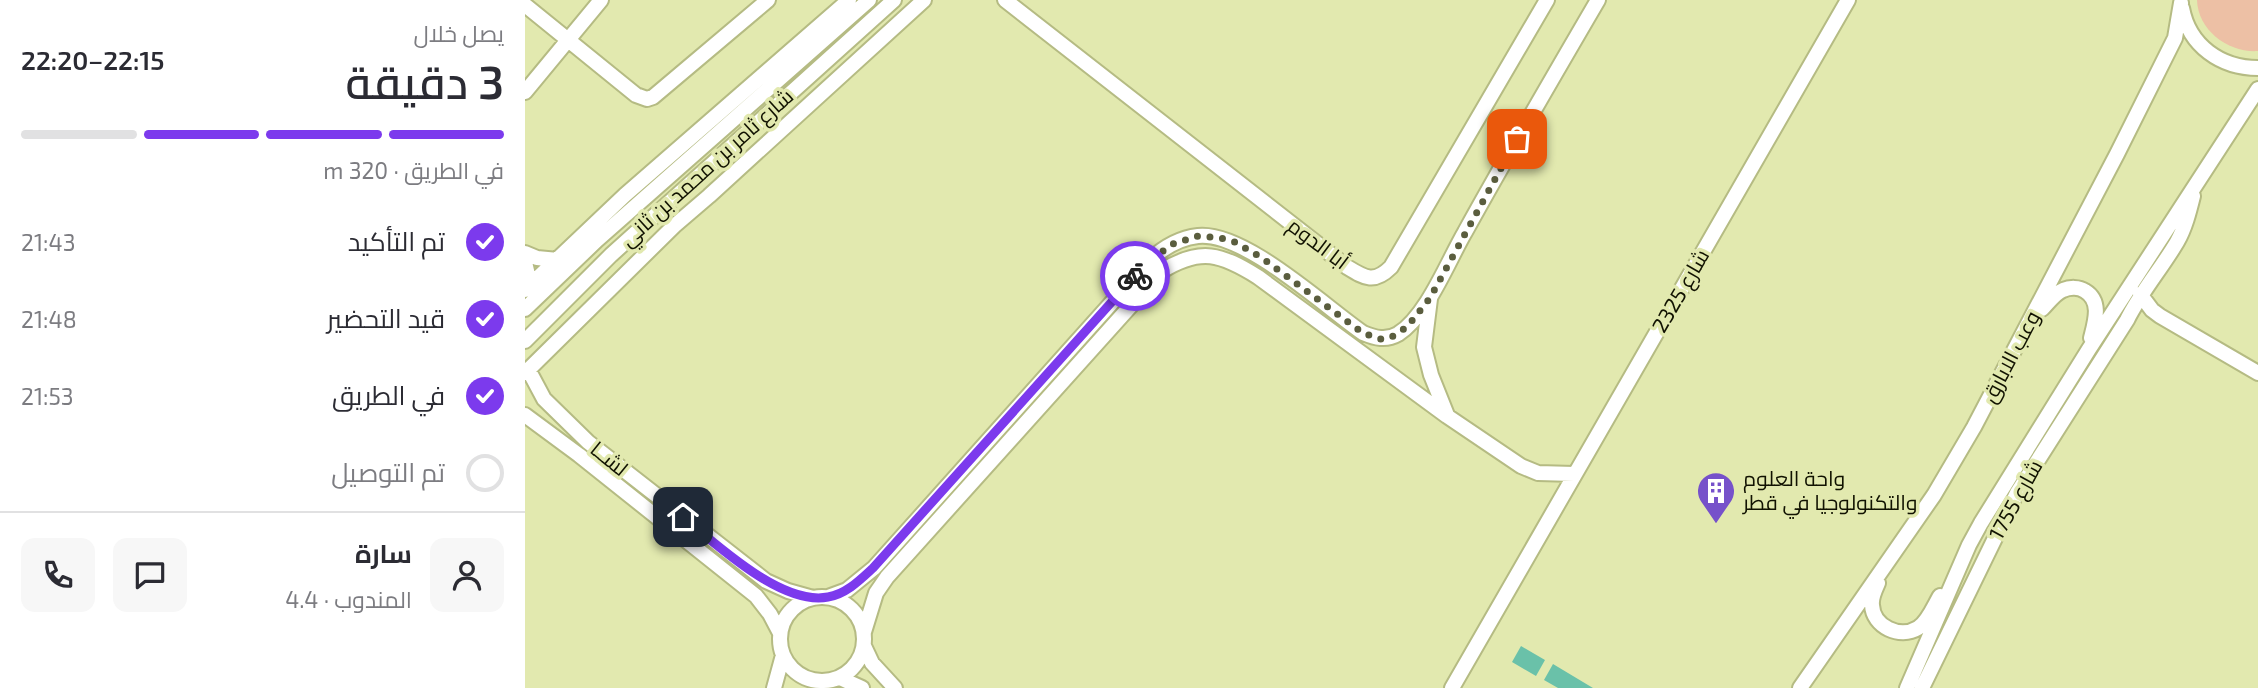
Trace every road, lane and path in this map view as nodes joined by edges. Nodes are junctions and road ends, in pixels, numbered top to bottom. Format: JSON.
{"nodes":[{"id":1,"x":601,"y":0,"type":"edge"},
{"id":2,"x":849,"y":0,"type":"edge"},
{"id":3,"x":869,"y":0,"type":"edge"},
{"id":4,"x":894,"y":0,"type":"edge"},
{"id":5,"x":924,"y":0,"type":"edge"},
{"id":6,"x":1005,"y":0,"type":"edge"},
{"id":7,"x":1547,"y":0,"type":"edge"},
{"id":8,"x":1598,"y":0,"type":"edge"},
{"id":9,"x":1848,"y":0,"type":"edge"},
{"id":10,"x":762,"y":2,"type":"edge"},
{"id":11,"x":2181,"y":2,"type":"edge"},
{"id":12,"x":525,"y":5,"type":"edge"},
{"id":13,"x":568,"y":40,"type":"junction"},
{"id":14,"x":2258,"y":68,"type":"edge"},
{"id":15,"x":527,"y":86,"type":"edge"},
{"id":16,"x":2258,"y":89,"type":"edge"},
{"id":17,"x":782,"y":102,"type":"junction"},
{"id":18,"x":797,"y":117,"type":"junction"},
{"id":19,"x":2197,"y":181,"type":"junction"},
{"id":20,"x":657,"y":187,"type":"junction"},
{"id":21,"x":631,"y":191,"type":"junction"},
{"id":22,"x":525,"y":253,"type":"edge"},
{"id":23,"x":558,"y":260,"type":"junction"},
{"id":24,"x":525,"y":261,"type":"edge"},
{"id":25,"x":526,"y":288,"type":"edge"},
{"id":26,"x":2140,"y":294,"type":"junction"},
{"id":27,"x":1430,"y":298,"type":"junction"},
{"id":28,"x":525,"y":309,"type":"edge"},
{"id":29,"x":2159,"y":316,"type":"junction"},
{"id":30,"x":2031,"y":320,"type":"junction"},
{"id":31,"x":2127,"y":320,"type":"junction"},
{"id":32,"x":529,"y":338,"type":"edge"},
{"id":33,"x":2089,"y":349,"type":"junction"},
{"id":34,"x":529,"y":368,"type":"edge"},
{"id":35,"x":2258,"y":373,"type":"edge"},
{"id":36,"x":2070,"y":407,"type":"junction"},
{"id":37,"x":525,"y":415,"type":"edge"},
{"id":38,"x":1447,"y":416,"type":"junction"},
{"id":39,"x":2039,"y":429,"type":"junction"},
{"id":40,"x":589,"y":442,"type":"junction"},
{"id":41,"x":579,"y":455,"type":"junction"},
{"id":42,"x":1574,"y":474,"type":"junction"},
{"id":43,"x":1969,"y":545,"type":"junction"},
{"id":44,"x":1889,"y":560,"type":"junction"},
{"id":45,"x":820,"y":598,"type":"junction"},
{"id":46,"x":780,"y":633,"type":"junction"},
{"id":47,"x":864,"y":639,"type":"junction"},
{"id":48,"x":783,"y":655,"type":"junction"},
{"id":49,"x":834,"y":680,"type":"junction"},
{"id":50,"x":774,"y":688,"type":"edge"},
{"id":51,"x":814,"y":688,"type":"edge"},
{"id":52,"x":862,"y":688,"type":"edge"},
{"id":53,"x":895,"y":688,"type":"edge"},
{"id":54,"x":1452,"y":688,"type":"edge"},
{"id":55,"x":1800,"y":688,"type":"edge"},
{"id":56,"x":1907,"y":688,"type":"edge"},
{"id":57,"x":1922,"y":688,"type":"edge"}],
"edges":[{"from":1,"to":13,"type":"street"},
{"from":2,"to":21,"type":"street"},
{"from":3,"to":20,"type":"street","name":"شارع ثامر بن محمد بن ثاني"},
{"from":4,"to":17,"type":"street","name":"شارع ثامر بن محمد بن ثاني"},
{"from":5,"to":18,"type":"street"},
{"from":6,"to":7,"type":"street","name":"أبا الدوم"},
{"from":8,"to":27,"type":"street"},
{"from":9,"to":42,"type":"street","name":"شارع 2325"},
{"from":10,"to":13,"type":"street"},
{"from":11,"to":14,"type":"street"},
{"from":11,"to":30,"type":"street","name":"وعب الابارق"},
{"from":12,"to":13,"type":"street"},
{"from":13,"to":15,"type":"street"},
{"from":16,"to":19,"type":"street"},
{"from":17,"to":18,"type":"street"},
{"from":17,"to":32,"type":"street","name":"شارع ثامر بن محمد بن ثاني"},
{"from":18,"to":34,"type":"street"},
{"from":19,"to":26,"type":"street","name":"شارع 1755"},
{"from":19,"to":33,"type":"street"},
{"from":20,"to":21,"type":"street"},
{"from":20,"to":28,"type":"street","name":"شارع ثامر بن محمد بن ثاني"},
{"from":21,"to":23,"type":"street"},
{"from":22,"to":23,"type":"street"},
{"from":23,"to":25,"type":"street"},
{"from":24,"to":25,"type":"street"},
{"from":26,"to":29,"type":"street"},
{"from":26,"to":31,"type":"street","name":"شارع 1755"},
{"from":27,"to":38,"type":"street"},
{"from":27,"to":45,"type":"street"},
{"from":29,"to":31,"type":"street"},
{"from":29,"to":35,"type":"street"},
{"from":30,"to":33,"type":"street"},
{"from":30,"to":44,"type":"street","name":"وعب الابارق"},
{"from":31,"to":36,"type":"street","name":"شارع 1755"},
{"from":32,"to":34,"type":"street"},
{"from":33,"to":39,"type":"street"},
{"from":34,"to":40,"type":"street","name":"لشــا"},
{"from":36,"to":39,"type":"street"},
{"from":36,"to":57,"type":"street","name":"شارع 1755"},
{"from":37,"to":41,"type":"street","name":"لشــا"},
{"from":38,"to":42,"type":"street"},
{"from":38,"to":47,"type":"street"},
{"from":39,"to":43,"type":"street"},
{"from":40,"to":41,"type":"street"},
{"from":40,"to":45,"type":"street","name":"لشــا"},
{"from":41,"to":46,"type":"street","name":"لشــا"},
{"from":42,"to":54,"type":"street"},
{"from":43,"to":44,"type":"street"},
{"from":43,"to":56,"type":"street"},
{"from":44,"to":55,"type":"street","name":"وعب الابارق"},
{"from":45,"to":46,"type":"street"},
{"from":45,"to":47,"type":"street"},
{"from":46,"to":48,"type":"street"},
{"from":47,"to":49,"type":"street"},
{"from":47,"to":53,"type":"street"},
{"from":48,"to":49,"type":"street"},
{"from":48,"to":50,"type":"street"},
{"from":49,"to":51,"type":"street"},
{"from":49,"to":52,"type":"street"}]}
